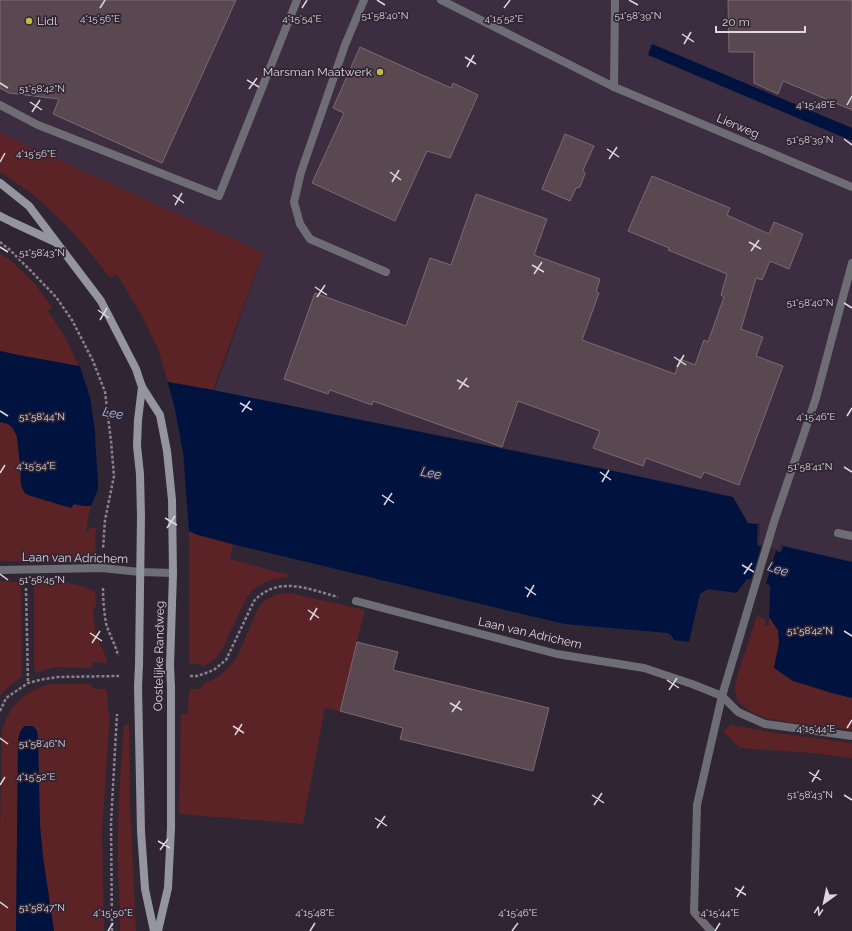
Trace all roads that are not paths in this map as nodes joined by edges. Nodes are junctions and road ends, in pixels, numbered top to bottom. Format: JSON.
{"nodes":[{"id":1,"x":297,"y":0,"type":"edge"},
{"id":2,"x":364,"y":0,"type":"edge"},
{"id":3,"x":440,"y":0,"type":"edge"},
{"id":4,"x":615,"y":0,"type":"edge"},
{"id":5,"x":614,"y":87,"type":"junction"},
{"id":6,"x":0,"y":106,"type":"edge"},
{"id":7,"x":0,"y":183,"type":"edge"},
{"id":8,"x":852,"y":187,"type":"edge"},
{"id":9,"x":0,"y":216,"type":"edge"},
{"id":10,"x":57,"y":242,"type":"junction"},
{"id":11,"x":852,"y":263,"type":"edge"},
{"id":12,"x":386,"y":272,"type":"dead end"},
{"id":13,"x":142,"y":387,"type":"junction"},
{"id":14,"x":838,"y":533,"type":"dead end"},
{"id":15,"x":852,"y":536,"type":"edge"},
{"id":16,"x":0,"y":570,"type":"edge"},
{"id":17,"x":140,"y":572,"type":"junction"},
{"id":18,"x":173,"y":573,"type":"junction"},
{"id":19,"x":356,"y":601,"type":"dead end"},
{"id":20,"x":722,"y":696,"type":"junction"},
{"id":21,"x":852,"y":736,"type":"edge"},
{"id":22,"x":154,"y":931,"type":"edge"},
{"id":23,"x":158,"y":931,"type":"edge"},
{"id":24,"x":711,"y":931,"type":"edge"}],
"edges":[{"from":1,"to":6,"type":"street"},
{"from":2,"to":12,"type":"street"},
{"from":3,"to":5,"type":"street","name":"Lierweg"},
{"from":4,"to":5,"type":"street"},
{"from":5,"to":8,"type":"street","name":"Lierweg"},
{"from":7,"to":10,"type":"main road","name":"Oostelijke Randweg"},
{"from":9,"to":10,"type":"main road","name":"Oostelijke Randweg"},
{"from":10,"to":13,"type":"main road","name":"Oostelijke Randweg"},
{"from":11,"to":20,"type":"street"},
{"from":13,"to":17,"type":"main road","name":"Oostelijke Randweg"},
{"from":13,"to":18,"type":"main road","name":"Oostelijke Randweg"},
{"from":14,"to":15,"type":"street"},
{"from":16,"to":17,"type":"street","name":"Laan van Adrichem"},
{"from":17,"to":18,"type":"street","name":"Laan van Adrichem"},
{"from":17,"to":22,"type":"main road","name":"Oostelijke Randweg","bridge":true},
{"from":18,"to":23,"type":"main road","name":"Oostelijke Randweg","bridge":true},
{"from":19,"to":20,"type":"street","name":"Laan van Adrichem"},
{"from":20,"to":21,"type":"street","name":"Laan van Adrichem"},
{"from":20,"to":24,"type":"street"}]}
